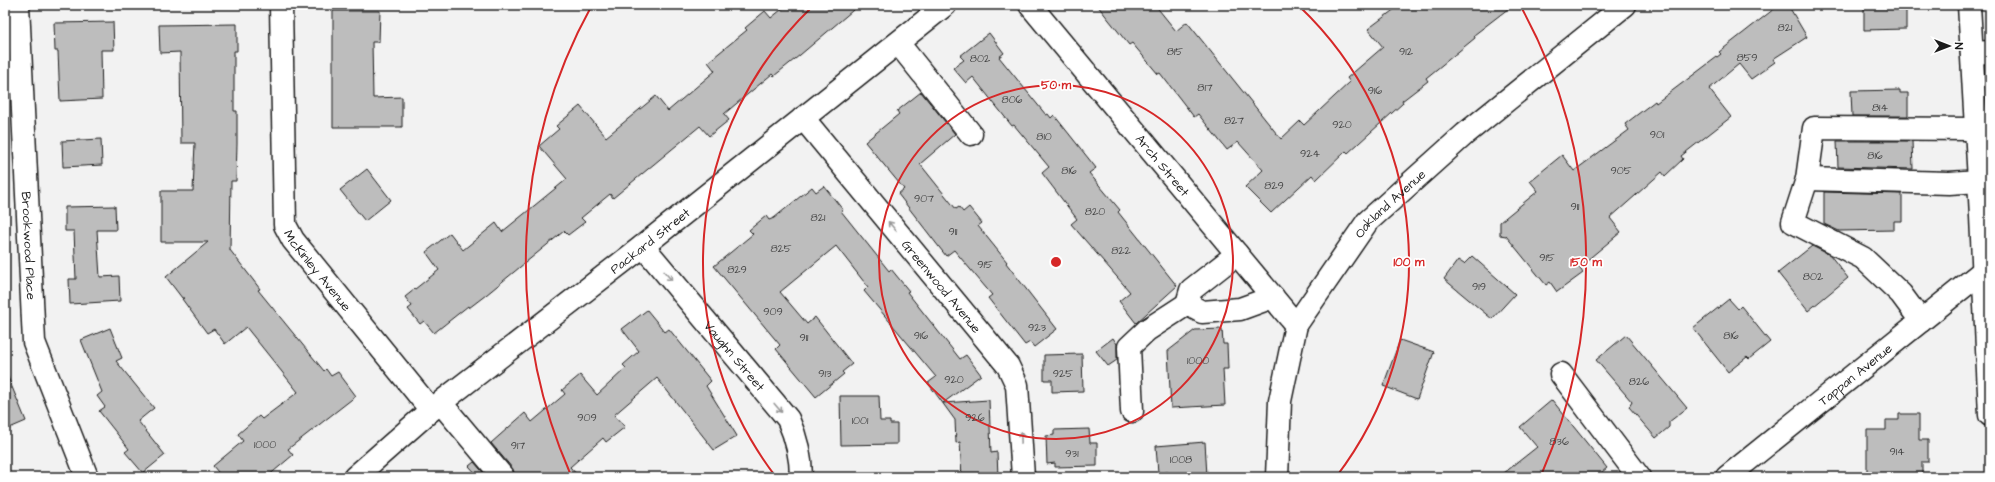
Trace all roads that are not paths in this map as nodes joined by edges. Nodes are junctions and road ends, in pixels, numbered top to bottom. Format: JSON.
{"nodes":[{"id":1,"x":18,"y":5,"type":"edge"},
{"id":2,"x":281,"y":5,"type":"edge"},
{"id":3,"x":945,"y":5,"type":"edge"},
{"id":4,"x":1030,"y":5,"type":"edge"},
{"id":5,"x":1969,"y":5,"type":"edge"},
{"id":6,"x":1619,"y":7,"type":"edge"},
{"id":7,"x":898,"y":43,"type":"junction"},
{"id":8,"x":1981,"y":53,"type":"edge"},
{"id":9,"x":803,"y":118,"type":"junction"},
{"id":10,"x":1976,"y":129,"type":"junction"},
{"id":11,"x":971,"y":134,"type":"dead end"},
{"id":12,"x":1807,"y":179,"type":"junction"},
{"id":13,"x":1979,"y":181,"type":"junction"},
{"id":14,"x":1986,"y":216,"type":"edge"},
{"id":15,"x":643,"y":246,"type":"junction"},
{"id":16,"x":1237,"y":254,"type":"junction"},
{"id":17,"x":1983,"y":271,"type":"junction"},
{"id":18,"x":1273,"y":297,"type":"junction"},
{"id":19,"x":1187,"y":304,"type":"junction"},
{"id":20,"x":1920,"y":321,"type":"junction"},
{"id":21,"x":1296,"y":324,"type":"junction"},
{"id":22,"x":1561,"y":374,"type":"dead end"},
{"id":23,"x":436,"y":406,"type":"junction"},
{"id":24,"x":1132,"y":411,"type":"dead end"},
{"id":25,"x":1990,"y":415,"type":"edge"},
{"id":26,"x":87,"y":477,"type":"edge"},
{"id":27,"x":355,"y":477,"type":"edge"},
{"id":28,"x":503,"y":477,"type":"edge"},
{"id":29,"x":801,"y":477,"type":"edge"},
{"id":30,"x":1023,"y":477,"type":"edge"},
{"id":31,"x":1277,"y":477,"type":"edge"},
{"id":32,"x":1639,"y":477,"type":"edge"},
{"id":33,"x":1727,"y":477,"type":"edge"}],
"edges":[{"from":1,"to":26,"type":"street","name":"Brookwood Place"},
{"from":2,"to":23,"type":"street","name":"McKinley Avenue"},
{"from":3,"to":7,"type":"street","name":"Packard Street"},
{"from":4,"to":16,"type":"street","name":"Arch Street"},
{"from":5,"to":8,"type":"street"},
{"from":6,"to":21,"type":"street","name":"Oakland Avenue"},
{"from":7,"to":9,"type":"street","name":"Packard Street"},
{"from":7,"to":11,"type":"street"},
{"from":8,"to":10,"type":"street"},
{"from":9,"to":15,"type":"street","name":"Packard Street"},
{"from":30,"to":9,"type":"street","name":"Greenwood Avenue","one_way":true},
{"from":10,"to":12,"type":"street"},
{"from":10,"to":13,"type":"street"},
{"from":12,"to":13,"type":"street"},
{"from":12,"to":20,"type":"street"},
{"from":13,"to":14,"type":"street"},
{"from":14,"to":17,"type":"street"},
{"from":15,"to":23,"type":"street","name":"Packard Street"},
{"from":15,"to":29,"type":"street","name":"Vaughn Street","one_way":true},
{"from":16,"to":18,"type":"street","name":"Arch Street"},
{"from":16,"to":19,"type":"street"},
{"from":17,"to":20,"type":"street","name":"Tappan Avenue"},
{"from":17,"to":25,"type":"street"},
{"from":18,"to":19,"type":"street"},
{"from":18,"to":21,"type":"street","name":"Arch Street"},
{"from":19,"to":24,"type":"street"},
{"from":20,"to":33,"type":"street","name":"Tappan Avenue"},
{"from":21,"to":31,"type":"street","name":"Oakland Avenue"},
{"from":22,"to":32,"type":"street"},
{"from":23,"to":27,"type":"street","name":"Packard Street"},
{"from":23,"to":28,"type":"street","name":"McKinley Avenue"}]}
